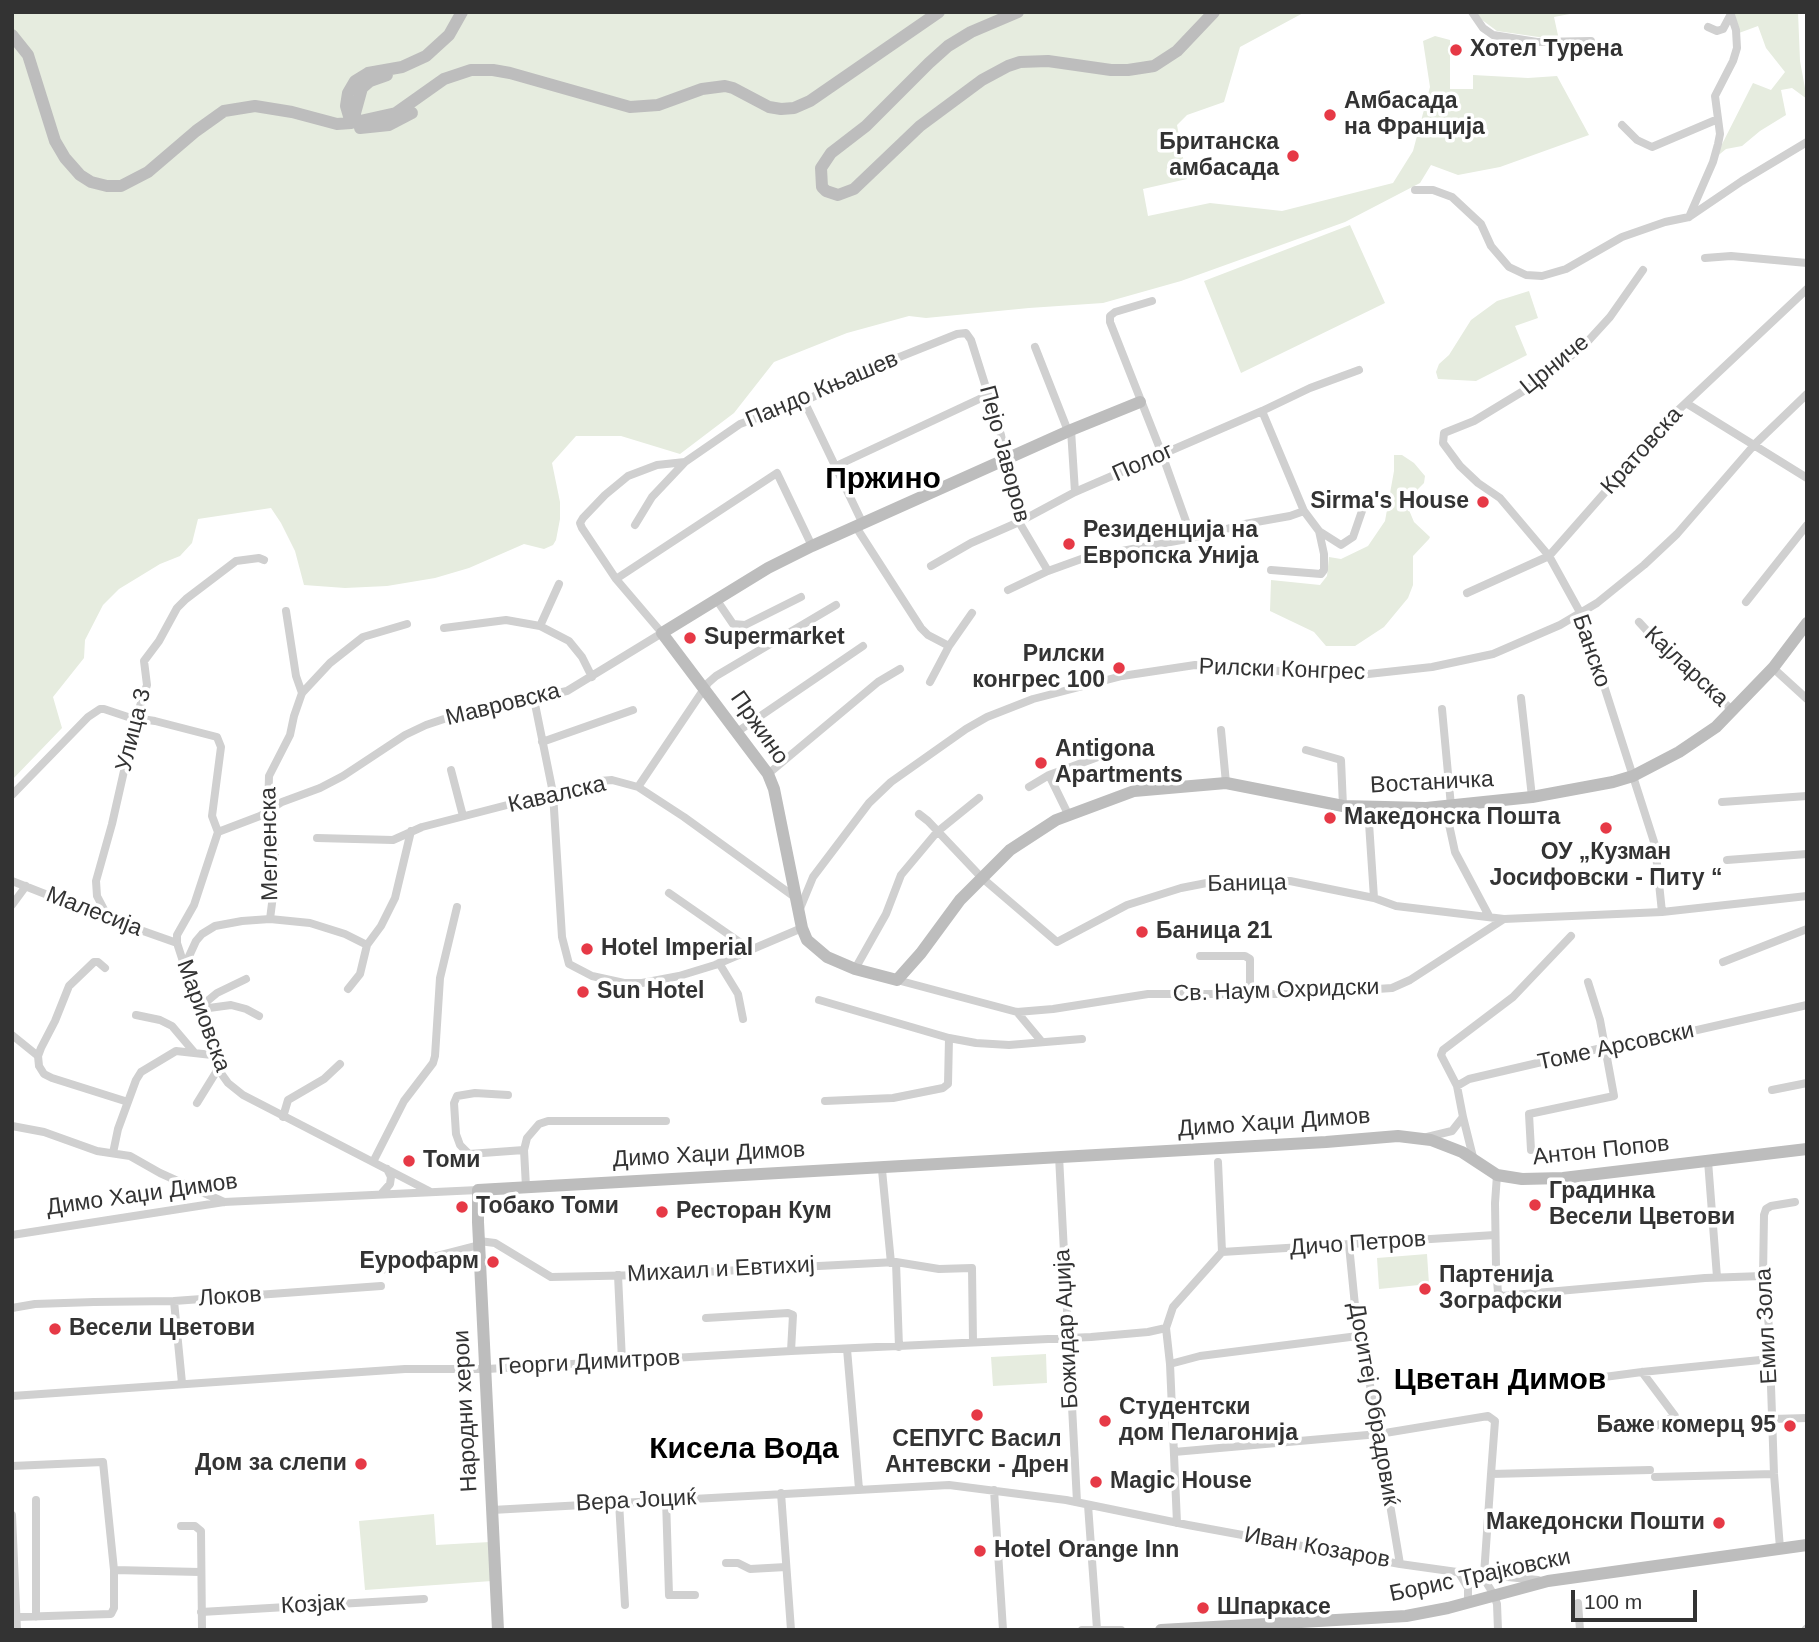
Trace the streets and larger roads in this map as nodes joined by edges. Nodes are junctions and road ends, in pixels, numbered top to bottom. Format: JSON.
{"nodes":[{"id":1,"x":464,"y":12,"type":"edge"},
{"id":2,"x":939,"y":12,"type":"edge"},
{"id":3,"x":1017,"y":12,"type":"edge"},
{"id":4,"x":1214,"y":12,"type":"edge"},
{"id":5,"x":1472,"y":12,"type":"edge"},
{"id":6,"x":1731,"y":13,"type":"edge"},
{"id":7,"x":1708,"y":27,"type":"dead end"},
{"id":8,"x":12,"y":35,"type":"edge"},
{"id":9,"x":1591,"y":41,"type":"dead end"},
{"id":10,"x":528,"y":80,"type":"junction"},
{"id":11,"x":359,"y":97,"type":"junction"},
{"id":12,"x":346,"y":106,"type":"junction"},
{"id":13,"x":378,"y":118,"type":"junction"},
{"id":14,"x":1718,"y":119,"type":"junction"},
{"id":15,"x":325,"y":120,"type":"junction"},
{"id":16,"x":351,"y":124,"type":"junction"},
{"id":17,"x":1622,"y":125,"type":"dead end"},
{"id":18,"x":1807,"y":142,"type":"edge"},
{"id":19,"x":1415,"y":190,"type":"dead end"},
{"id":20,"x":1689,"y":217,"type":"junction"},
{"id":21,"x":1705,"y":258,"type":"dead end"},
{"id":22,"x":1807,"y":263,"type":"edge"},
{"id":23,"x":1643,"y":270,"type":"dead end"},
{"id":24,"x":1807,"y":289,"type":"edge"},
{"id":25,"x":1152,"y":301,"type":"dead end"},
{"id":26,"x":966,"y":333,"type":"joint"},
{"id":27,"x":1035,"y":348,"type":"dead end"},
{"id":28,"x":1359,"y":370,"type":"dead end"},
{"id":29,"x":1807,"y":394,"type":"edge"},
{"id":30,"x":988,"y":395,"type":"junction"},
{"id":31,"x":804,"y":401,"type":"junction"},
{"id":32,"x":1140,"y":402,"type":"junction"},
{"id":33,"x":1686,"y":403,"type":"junction"},
{"id":34,"x":1262,"y":411,"type":"junction"},
{"id":35,"x":1070,"y":430,"type":"junction"},
{"id":36,"x":1444,"y":433,"type":"joint"},
{"id":37,"x":1755,"y":444,"type":"junction"},
{"id":38,"x":1162,"y":454,"type":"junction"},
{"id":39,"x":1007,"y":459,"type":"junction"},
{"id":40,"x":685,"y":462,"type":"junction"},
{"id":41,"x":835,"y":466,"type":"junction"},
{"id":42,"x":1807,"y":478,"type":"edge"},
{"id":43,"x":1076,"y":492,"type":"junction"},
{"id":44,"x":1363,"y":508,"type":"dead end"},
{"id":45,"x":1304,"y":511,"type":"junction"},
{"id":46,"x":1019,"y":522,"type":"junction"},
{"id":47,"x":580,"y":523,"type":"joint"},
{"id":48,"x":635,"y":525,"type":"dead end"},
{"id":49,"x":860,"y":525,"type":"junction"},
{"id":50,"x":1807,"y":525,"type":"edge"},
{"id":51,"x":1319,"y":531,"type":"junction"},
{"id":52,"x":1192,"y":538,"type":"junction"},
{"id":53,"x":812,"y":546,"type":"junction"},
{"id":54,"x":1549,"y":556,"type":"junction"},
{"id":55,"x":264,"y":560,"type":"dead end"},
{"id":56,"x":931,"y":566,"type":"dead end"},
{"id":57,"x":1270,"y":570,"type":"dead end"},
{"id":58,"x":1048,"y":571,"type":"junction"},
{"id":59,"x":616,"y":579,"type":"junction"},
{"id":60,"x":559,"y":584,"type":"dead end"},
{"id":61,"x":1008,"y":590,"type":"dead end"},
{"id":62,"x":1467,"y":593,"type":"dead end"},
{"id":63,"x":801,"y":597,"type":"dead end"},
{"id":64,"x":716,"y":599,"type":"junction"},
{"id":65,"x":1745,"y":602,"type":"dead end"},
{"id":66,"x":836,"y":605,"type":"dead end"},
{"id":67,"x":286,"y":611,"type":"dead end"},
{"id":68,"x":972,"y":613,"type":"dead end"},
{"id":69,"x":1581,"y":614,"type":"junction"},
{"id":70,"x":1639,"y":622,"type":"dead end"},
{"id":71,"x":1807,"y":623,"type":"edge"},
{"id":72,"x":407,"y":624,"type":"dead end"},
{"id":73,"x":540,"y":626,"type":"junction"},
{"id":74,"x":443,"y":628,"type":"dead end"},
{"id":75,"x":662,"y":634,"type":"junction"},
{"id":76,"x":863,"y":646,"type":"dead end"},
{"id":77,"x":949,"y":646,"type":"junction"},
{"id":78,"x":1773,"y":668,"type":"junction"},
{"id":79,"x":900,"y":669,"type":"dead end"},
{"id":80,"x":592,"y":677,"type":"junction"},
{"id":81,"x":930,"y":682,"type":"dead end"},
{"id":82,"x":704,"y":688,"type":"junction"},
{"id":83,"x":302,"y":693,"type":"junction"},
{"id":84,"x":1521,"y":698,"type":"dead end"},
{"id":85,"x":534,"y":699,"type":"junction"},
{"id":86,"x":1807,"y":699,"type":"edge"},
{"id":87,"x":1441,"y":709,"type":"dead end"},
{"id":88,"x":633,"y":710,"type":"dead end"},
{"id":89,"x":1734,"y":711,"type":"junction"},
{"id":90,"x":136,"y":718,"type":"junction"},
{"id":91,"x":1221,"y":730,"type":"dead end"},
{"id":92,"x":737,"y":732,"type":"junction"},
{"id":93,"x":542,"y":742,"type":"junction"},
{"id":94,"x":1128,"y":746,"type":"dead end"},
{"id":95,"x":1306,"y":750,"type":"dead end"},
{"id":96,"x":452,"y":769,"type":"dead end"},
{"id":97,"x":768,"y":774,"type":"junction"},
{"id":98,"x":1049,"y":775,"type":"junction"},
{"id":99,"x":1633,"y":776,"type":"junction"},
{"id":100,"x":1226,"y":783,"type":"junction"},
{"id":101,"x":638,"y":787,"type":"junction"},
{"id":102,"x":1029,"y":788,"type":"dead end"},
{"id":103,"x":553,"y":793,"type":"junction"},
{"id":104,"x":12,"y":794,"type":"edge"},
{"id":105,"x":1807,"y":796,"type":"edge"},
{"id":106,"x":1532,"y":797,"type":"junction"},
{"id":107,"x":979,"y":798,"type":"dead end"},
{"id":108,"x":1722,"y":802,"type":"dead end"},
{"id":109,"x":1343,"y":806,"type":"junction"},
{"id":110,"x":1448,"y":806,"type":"junction"},
{"id":111,"x":1368,"y":808,"type":"junction"},
{"id":112,"x":268,"y":811,"type":"junction"},
{"id":113,"x":919,"y":814,"type":"dead end"},
{"id":114,"x":1068,"y":814,"type":"junction"},
{"id":115,"x":463,"y":816,"type":"junction"},
{"id":116,"x":218,"y":831,"type":"junction"},
{"id":117,"x":411,"y":831,"type":"junction"},
{"id":118,"x":937,"y":832,"type":"junction"},
{"id":119,"x":317,"y":838,"type":"dead end"},
{"id":120,"x":1807,"y":854,"type":"edge"},
{"id":121,"x":1727,"y":860,"type":"dead end"},
{"id":122,"x":813,"y":877,"type":"junction"},
{"id":123,"x":981,"y":877,"type":"junction"},
{"id":124,"x":12,"y":881,"type":"edge"},
{"id":125,"x":26,"y":886,"type":"junction"},
{"id":126,"x":795,"y":892,"type":"junction"},
{"id":127,"x":669,"y":893,"type":"dead end"},
{"id":128,"x":1807,"y":896,"type":"edge"},
{"id":129,"x":1374,"y":898,"type":"junction"},
{"id":130,"x":12,"y":905,"type":"edge"},
{"id":131,"x":457,"y":907,"type":"dead end"},
{"id":132,"x":798,"y":912,"type":"junction"},
{"id":133,"x":1662,"y":912,"type":"junction"},
{"id":134,"x":1489,"y":916,"type":"junction"},
{"id":135,"x":109,"y":919,"type":"junction"},
{"id":136,"x":270,"y":919,"type":"junction"},
{"id":137,"x":1504,"y":919,"type":"junction"},
{"id":138,"x":802,"y":928,"type":"junction"},
{"id":139,"x":1807,"y":929,"type":"edge"},
{"id":140,"x":1571,"y":936,"type":"dead end"},
{"id":141,"x":177,"y":943,"type":"junction"},
{"id":142,"x":367,"y":945,"type":"junction"},
{"id":143,"x":751,"y":950,"type":"junction"},
{"id":144,"x":1200,"y":956,"type":"dead end"},
{"id":145,"x":1723,"y":962,"type":"dead end"},
{"id":146,"x":719,"y":963,"type":"junction"},
{"id":147,"x":185,"y":965,"type":"junction"},
{"id":148,"x":105,"y":968,"type":"dead end"},
{"id":149,"x":855,"y":969,"type":"junction"},
{"id":150,"x":246,"y":979,"type":"dead end"},
{"id":151,"x":897,"y":980,"type":"junction"},
{"id":152,"x":1588,"y":982,"type":"dead end"},
{"id":153,"x":348,"y":989,"type":"dead end"},
{"id":154,"x":1250,"y":993,"type":"junction"},
{"id":155,"x":819,"y":1000,"type":"dead end"},
{"id":156,"x":1807,"y":1005,"type":"edge"},
{"id":157,"x":200,"y":1007,"type":"junction"},
{"id":158,"x":1017,"y":1012,"type":"junction"},
{"id":159,"x":136,"y":1016,"type":"dead end"},
{"id":160,"x":259,"y":1016,"type":"dead end"},
{"id":161,"x":743,"y":1019,"type":"dead end"},
{"id":162,"x":12,"y":1035,"type":"edge"},
{"id":163,"x":949,"y":1038,"type":"junction"},
{"id":164,"x":1082,"y":1039,"type":"dead end"},
{"id":165,"x":1042,"y":1042,"type":"junction"},
{"id":166,"x":1606,"y":1048,"type":"junction"},
{"id":167,"x":194,"y":1052,"type":"junction"},
{"id":168,"x":212,"y":1055,"type":"junction"},
{"id":169,"x":38,"y":1056,"type":"junction"},
{"id":170,"x":340,"y":1064,"type":"dead end"},
{"id":171,"x":218,"y":1069,"type":"junction"},
{"id":172,"x":1807,"y":1083,"type":"edge"},
{"id":173,"x":1457,"y":1086,"type":"junction"},
{"id":174,"x":1772,"y":1090,"type":"dead end"},
{"id":175,"x":508,"y":1094,"type":"dead end"},
{"id":176,"x":825,"y":1101,"type":"dead end"},
{"id":177,"x":128,"y":1102,"type":"junction"},
{"id":178,"x":197,"y":1103,"type":"dead end"},
{"id":179,"x":284,"y":1117,"type":"junction"},
{"id":180,"x":1463,"y":1117,"type":"junction"},
{"id":181,"x":666,"y":1121,"type":"dead end"},
{"id":182,"x":12,"y":1126,"type":"edge"},
{"id":183,"x":1415,"y":1137,"type":"junction"},
{"id":184,"x":1807,"y":1149,"type":"edge"},
{"id":185,"x":524,"y":1150,"type":"junction"},
{"id":186,"x":1531,"y":1150,"type":"dead end"},
{"id":187,"x":113,"y":1153,"type":"junction"},
{"id":188,"x":1059,"y":1156,"type":"junction"},
{"id":189,"x":1474,"y":1160,"type":"junction"},
{"id":190,"x":1708,"y":1161,"type":"junction"},
{"id":191,"x":373,"y":1162,"type":"junction"},
{"id":192,"x":1218,"y":1162,"type":"dead end"},
{"id":193,"x":387,"y":1169,"type":"junction"},
{"id":194,"x":882,"y":1170,"type":"dead end"},
{"id":195,"x":1497,"y":1175,"type":"junction"},
{"id":196,"x":526,"y":1187,"type":"junction"},
{"id":197,"x":478,"y":1190,"type":"junction"},
{"id":198,"x":429,"y":1191,"type":"junction"},
{"id":199,"x":381,"y":1194,"type":"junction"},
{"id":200,"x":223,"y":1202,"type":"junction"},
{"id":201,"x":1795,"y":1202,"type":"dead end"},
{"id":202,"x":12,"y":1235,"type":"edge"},
{"id":203,"x":1495,"y":1235,"type":"junction"},
{"id":204,"x":479,"y":1243,"type":"junction"},
{"id":205,"x":1349,"y":1245,"type":"junction"},
{"id":206,"x":1222,"y":1252,"type":"junction"},
{"id":207,"x":893,"y":1263,"type":"junction"},
{"id":208,"x":382,"y":1270,"type":"dead end"},
{"id":209,"x":618,"y":1275,"type":"junction"},
{"id":210,"x":1763,"y":1276,"type":"junction"},
{"id":211,"x":1717,"y":1277,"type":"junction"},
{"id":212,"x":381,"y":1286,"type":"dead end"},
{"id":213,"x":174,"y":1301,"type":"junction"},
{"id":214,"x":12,"y":1308,"type":"edge"},
{"id":215,"x":706,"y":1318,"type":"dead end"},
{"id":216,"x":1166,"y":1328,"type":"junction"},
{"id":217,"x":1358,"y":1336,"type":"junction"},
{"id":218,"x":1068,"y":1338,"type":"junction"},
{"id":219,"x":973,"y":1342,"type":"junction"},
{"id":220,"x":899,"y":1347,"type":"junction"},
{"id":221,"x":847,"y":1349,"type":"junction"},
{"id":222,"x":791,"y":1351,"type":"junction"},
{"id":223,"x":1770,"y":1359,"type":"junction"},
{"id":224,"x":622,"y":1361,"type":"junction"},
{"id":225,"x":1170,"y":1364,"type":"junction"},
{"id":226,"x":487,"y":1369,"type":"junction"},
{"id":227,"x":1642,"y":1372,"type":"junction"},
{"id":228,"x":182,"y":1383,"type":"junction"},
{"id":229,"x":1536,"y":1386,"type":"dead end"},
{"id":230,"x":12,"y":1396,"type":"edge"},
{"id":231,"x":1807,"y":1418,"type":"edge"},
{"id":232,"x":1772,"y":1419,"type":"junction"},
{"id":233,"x":1637,"y":1430,"type":"dead end"},
{"id":234,"x":1378,"y":1434,"type":"junction"},
{"id":235,"x":1174,"y":1451,"type":"junction"},
{"id":236,"x":12,"y":1466,"type":"edge"},
{"id":237,"x":1491,"y":1474,"type":"junction"},
{"id":238,"x":1774,"y":1474,"type":"junction"},
{"id":239,"x":859,"y":1489,"type":"junction"},
{"id":240,"x":994,"y":1490,"type":"junction"},
{"id":241,"x":781,"y":1493,"type":"junction"},
{"id":242,"x":666,"y":1499,"type":"junction"},
{"id":243,"x":36,"y":1500,"type":"dead end"},
{"id":244,"x":619,"y":1502,"type":"junction"},
{"id":245,"x":1077,"y":1502,"type":"junction"},
{"id":246,"x":1088,"y":1505,"type":"junction"},
{"id":247,"x":492,"y":1510,"type":"junction"},
{"id":248,"x":12,"y":1516,"type":"edge"},
{"id":249,"x":1177,"y":1523,"type":"junction"},
{"id":250,"x":181,"y":1526,"type":"dead end"},
{"id":251,"x":1807,"y":1545,"type":"edge"},
{"id":252,"x":1780,"y":1548,"type":"junction"},
{"id":253,"x":726,"y":1563,"type":"dead end"},
{"id":254,"x":1400,"y":1563,"type":"junction"},
{"id":255,"x":786,"y":1567,"type":"junction"},
{"id":256,"x":114,"y":1570,"type":"junction"},
{"id":257,"x":200,"y":1572,"type":"junction"},
{"id":258,"x":1459,"y":1573,"type":"junction"},
{"id":259,"x":1473,"y":1574,"type":"junction"},
{"id":260,"x":1484,"y":1575,"type":"junction"},
{"id":261,"x":1548,"y":1581,"type":"junction"},
{"id":262,"x":695,"y":1595,"type":"dead end"},
{"id":263,"x":1494,"y":1595,"type":"junction"},
{"id":264,"x":424,"y":1599,"type":"dead end"},
{"id":265,"x":1468,"y":1602,"type":"junction"},
{"id":266,"x":1578,"y":1604,"type":"dead end"},
{"id":267,"x":625,"y":1605,"type":"dead end"},
{"id":268,"x":201,"y":1612,"type":"junction"},
{"id":269,"x":36,"y":1617,"type":"junction"},
{"id":270,"x":17,"y":1618,"type":"junction"},
{"id":271,"x":1097,"y":1629,"type":"edge"},
{"id":272,"x":17,"y":1630,"type":"edge"},
{"id":273,"x":202,"y":1630,"type":"edge"},
{"id":274,"x":498,"y":1630,"type":"edge"},
{"id":275,"x":791,"y":1630,"type":"edge"},
{"id":276,"x":1003,"y":1630,"type":"edge"},
{"id":277,"x":1082,"y":1630,"type":"edge"},
{"id":278,"x":1121,"y":1630,"type":"edge"},
{"id":279,"x":1161,"y":1630,"type":"edge"},
{"id":280,"x":1498,"y":1630,"type":"edge"},
{"id":281,"x":1580,"y":1630,"type":"edge"}],
"edges":[{"from":1,"to":11,"type":"street"},
{"from":1,"to":12,"type":"street"},
{"from":2,"to":10,"type":"street"},
{"from":3,"to":4,"type":"street"},
{"from":5,"to":9,"type":"street"},
{"from":6,"to":7,"type":"street"},
{"from":6,"to":14,"type":"street"},
{"from":8,"to":15,"type":"street"},
{"from":10,"to":13,"type":"street"},
{"from":10,"to":16,"type":"street"},
{"from":11,"to":13,"type":"street"},
{"from":11,"to":16,"type":"street"},
{"from":12,"to":15,"type":"street"},
{"from":12,"to":16,"type":"street"},
{"from":13,"to":16,"type":"street"},
{"from":14,"to":17,"type":"street"},
{"from":14,"to":20,"type":"street"},
{"from":15,"to":16,"type":"street"},
{"from":18,"to":20,"type":"street"},
{"from":19,"to":20,"type":"street"},
{"from":21,"to":22,"type":"street"},
{"from":23,"to":36,"type":"street","name":"Црниче"},
{"from":24,"to":33,"type":"street","name":"Кратовска"},
{"from":25,"to":32,"type":"street"},
{"from":26,"to":30,"type":"street","name":"Пејо Јаворов"},
{"from":26,"to":31,"type":"street","name":"Пандо Књашев"},
{"from":27,"to":35,"type":"street"},
{"from":28,"to":34,"type":"street","name":"Полог"},
{"from":29,"to":37,"type":"street","name":"Рилски Конгрес"},
{"from":30,"to":39,"type":"street","name":"Пејо Јаворов"},
{"from":30,"to":41,"type":"street"},
{"from":31,"to":40,"type":"street","name":"Пандо Књашев"},
{"from":31,"to":41,"type":"street"},
{"from":32,"to":35,"type":"street"},
{"from":32,"to":38,"type":"street"},
{"from":33,"to":37,"type":"street"},
{"from":33,"to":54,"type":"street","name":"Кратовска"},
{"from":34,"to":38,"type":"street","name":"Полог"},
{"from":34,"to":45,"type":"street"},
{"from":35,"to":39,"type":"street"},
{"from":35,"to":43,"type":"street"},
{"from":36,"to":54,"type":"street","name":"Банско"},
{"from":37,"to":42,"type":"street"},
{"from":37,"to":69,"type":"street","name":"Рилски Конгрес"},
{"from":38,"to":43,"type":"street","name":"Полог"},
{"from":38,"to":52,"type":"street"},
{"from":39,"to":46,"type":"street","name":"Пејо Јаворов"},
{"from":39,"to":49,"type":"street"},
{"from":40,"to":47,"type":"street","name":"Пандо Књашев"},
{"from":40,"to":48,"type":"street","name":"Пандо Књашев"},
{"from":41,"to":49,"type":"street"},
{"from":43,"to":46,"type":"street","name":"Полог"},
{"from":44,"to":51,"type":"street"},
{"from":45,"to":51,"type":"street"},
{"from":45,"to":52,"type":"street"},
{"from":46,"to":56,"type":"street","name":"Полог"},
{"from":46,"to":58,"type":"street","name":"Пејо Јаворов"},
{"from":47,"to":59,"type":"street","name":"Пржино"},
{"from":49,"to":53,"type":"street"},
{"from":49,"to":77,"type":"street"},
{"from":50,"to":65,"type":"street"},
{"from":51,"to":57,"type":"street"},
{"from":52,"to":58,"type":"street"},
{"from":53,"to":59,"type":"street"},
{"from":53,"to":64,"type":"street"},
{"from":54,"to":62,"type":"street","name":"Кратовска"},
{"from":54,"to":69,"type":"street","name":"Банско"},
{"from":55,"to":90,"type":"street","name":"Улица 3"},
{"from":58,"to":61,"type":"street"},
{"from":59,"to":75,"type":"street","name":"Пржино"},
{"from":60,"to":73,"type":"street"},
{"from":63,"to":64,"type":"street"},
{"from":64,"to":75,"type":"street"},
{"from":66,"to":82,"type":"street"},
{"from":67,"to":83,"type":"street"},
{"from":68,"to":77,"type":"street"},
{"from":69,"to":99,"type":"street","name":"Банско"},
{"from":69,"to":122,"type":"street","name":"Рилски Конгрес"},
{"from":70,"to":89,"type":"street","name":"Кајларска"},
{"from":71,"to":78,"type":"street","name":"Востаничка"},
{"from":72,"to":83,"type":"street","name":"Мегленска"},
{"from":73,"to":74,"type":"street"},
{"from":73,"to":80,"type":"street"},
{"from":75,"to":80,"type":"street","name":"Мавровска"},
{"from":75,"to":82,"type":"street","name":"Пржино"},
{"from":76,"to":92,"type":"street"},
{"from":77,"to":81,"type":"street"},
{"from":78,"to":86,"type":"street"},
{"from":78,"to":89,"type":"street","name":"Востаничка"},
{"from":79,"to":97,"type":"street"},
{"from":80,"to":85,"type":"street","name":"Мавровска"},
{"from":82,"to":92,"type":"street","name":"Пржино"},
{"from":82,"to":101,"type":"street"},
{"from":83,"to":112,"type":"street","name":"Мегленска"},
{"from":84,"to":106,"type":"street"},
{"from":85,"to":93,"type":"street"},
{"from":85,"to":112,"type":"street","name":"Мавровска"},
{"from":87,"to":110,"type":"street"},
{"from":88,"to":93,"type":"street"},
{"from":89,"to":99,"type":"street","name":"Востаничка"},
{"from":90,"to":104,"type":"street"},
{"from":90,"to":116,"type":"street"},
{"from":90,"to":135,"type":"street","name":"Улица 3"},
{"from":91,"to":100,"type":"street"},
{"from":92,"to":97,"type":"street","name":"Пржино"},
{"from":93,"to":103,"type":"street"},
{"from":94,"to":98,"type":"street"},
{"from":95,"to":109,"type":"street"},
{"from":96,"to":115,"type":"street"},
{"from":97,"to":126,"type":"street","name":"Пржино"},
{"from":98,"to":102,"type":"street"},
{"from":98,"to":114,"type":"street"},
{"from":99,"to":106,"type":"street","name":"Востаничка"},
{"from":99,"to":133,"type":"street","name":"Банско"},
{"from":100,"to":109,"type":"street","name":"Востаничка"},
{"from":100,"to":114,"type":"street","name":"Востаничка"},
{"from":101,"to":103,"type":"street","name":"Кавалска"},
{"from":101,"to":126,"type":"street","name":"Кавалска"},
{"from":103,"to":115,"type":"street","name":"Кавалска"},
{"from":103,"to":146,"type":"street"},
{"from":105,"to":108,"type":"street"},
{"from":106,"to":110,"type":"street","name":"Востаничка"},
{"from":107,"to":118,"type":"street"},
{"from":109,"to":111,"type":"street","name":"Востаничка"},
{"from":110,"to":111,"type":"street","name":"Востаничка"},
{"from":110,"to":134,"type":"street"},
{"from":111,"to":129,"type":"street"},
{"from":112,"to":116,"type":"street"},
{"from":112,"to":136,"type":"street","name":"Мегленска"},
{"from":113,"to":118,"type":"street"},
{"from":114,"to":123,"type":"street","name":"Востаничка"},
{"from":115,"to":117,"type":"street","name":"Кавалска"},
{"from":116,"to":141,"type":"street","name":"Мариовска"},
{"from":117,"to":119,"type":"street","name":"Кавалска"},
{"from":117,"to":142,"type":"street"},
{"from":118,"to":123,"type":"street"},
{"from":118,"to":149,"type":"street"},
{"from":120,"to":121,"type":"street"},
{"from":122,"to":126,"type":"street"},
{"from":122,"to":132,"type":"street","name":"Рилски Конгрес"},
{"from":123,"to":129,"type":"street","name":"Баница"},
{"from":123,"to":151,"type":"street","name":"Востаничка"},
{"from":124,"to":125,"type":"street","name":"Малесија"},
{"from":125,"to":130,"type":"street"},
{"from":125,"to":135,"type":"street","name":"Малесија"},
{"from":126,"to":132,"type":"street","name":"Пржино"},
{"from":127,"to":143,"type":"street"},
{"from":128,"to":133,"type":"street"},
{"from":129,"to":134,"type":"street","name":"Баница"},
{"from":131,"to":191,"type":"street"},
{"from":132,"to":138,"type":"street","name":"Пржино"},
{"from":133,"to":137,"type":"street"},
{"from":134,"to":137,"type":"street","name":"Баница"},
{"from":135,"to":141,"type":"street","name":"Малесија"},
{"from":136,"to":142,"type":"street"},
{"from":136,"to":147,"type":"street"},
{"from":137,"to":154,"type":"street","name":"Св. Наум Охридски"},
{"from":138,"to":143,"type":"street"},
{"from":138,"to":149,"type":"street","name":"Пржино"},
{"from":139,"to":145,"type":"street"},
{"from":140,"to":173,"type":"street"},
{"from":141,"to":147,"type":"street","name":"Мариовска"},
{"from":142,"to":153,"type":"street"},
{"from":143,"to":146,"type":"street"},
{"from":144,"to":154,"type":"street"},
{"from":146,"to":161,"type":"street"},
{"from":147,"to":157,"type":"street","name":"Мариовска"},
{"from":148,"to":169,"type":"street"},
{"from":149,"to":151,"type":"street","name":"Пржино"},
{"from":150,"to":157,"type":"street"},
{"from":151,"to":158,"type":"street","name":"Св. Наум Охридски"},
{"from":152,"to":166,"type":"street"},
{"from":154,"to":158,"type":"street","name":"Св. Наум Охридски"},
{"from":155,"to":163,"type":"street"},
{"from":156,"to":166,"type":"street","name":"Томе Арсовски"},
{"from":157,"to":160,"type":"street"},
{"from":157,"to":168,"type":"street","name":"Мариовска"},
{"from":158,"to":165,"type":"street"},
{"from":159,"to":167,"type":"street"},
{"from":162,"to":169,"type":"street"},
{"from":163,"to":165,"type":"street"},
{"from":163,"to":176,"type":"street"},
{"from":164,"to":165,"type":"street"},
{"from":166,"to":173,"type":"street","name":"Томе Арсовски"},
{"from":166,"to":186,"type":"street"},
{"from":167,"to":168,"type":"street"},
{"from":167,"to":177,"type":"street"},
{"from":168,"to":171,"type":"street","name":"Мариовска"},
{"from":169,"to":177,"type":"street"},
{"from":170,"to":179,"type":"street"},
{"from":171,"to":178,"type":"street"},
{"from":171,"to":179,"type":"street","name":"Мариовска"},
{"from":172,"to":174,"type":"street"},
{"from":173,"to":180,"type":"street"},
{"from":175,"to":185,"type":"street"},
{"from":177,"to":187,"type":"street"},
{"from":179,"to":191,"type":"street","name":"Мариовска"},
{"from":180,"to":183,"type":"street"},
{"from":180,"to":189,"type":"street"},
{"from":181,"to":185,"type":"street"},
{"from":182,"to":187,"type":"street"},
{"from":183,"to":188,"type":"street","name":"Димо Хаџи Димов"},
{"from":183,"to":189,"type":"street","name":"Антон Попов"},
{"from":184,"to":190,"type":"street","name":"Антон Попов"},
{"from":185,"to":196,"type":"street"},
{"from":187,"to":200,"type":"street"},
{"from":188,"to":196,"type":"street","name":"Димо Хаџи Димов"},
{"from":188,"to":218,"type":"street","name":"Божидар Аџија"},
{"from":189,"to":195,"type":"street","name":"Антон Попов"},
{"from":190,"to":195,"type":"street","name":"Антон Попов"},
{"from":190,"to":211,"type":"street"},
{"from":191,"to":193,"type":"street","name":"Мариовска"},
{"from":192,"to":206,"type":"street"},
{"from":193,"to":198,"type":"street","name":"Мариовска"},
{"from":193,"to":199,"type":"street"},
{"from":194,"to":207,"type":"street"},
{"from":195,"to":203,"type":"street"},
{"from":196,"to":197,"type":"street","name":"Димо Хаџи Димов"},
{"from":197,"to":198,"type":"street","name":"Димо Хаџи Димов"},
{"from":197,"to":204,"type":"street","name":"Народни херои"},
{"from":198,"to":199,"type":"street","name":"Димо Хаџи Димов"},
{"from":199,"to":200,"type":"street","name":"Димо Хаџи Димов"},
{"from":200,"to":202,"type":"street","name":"Димо Хаџи Димов"},
{"from":201,"to":210,"type":"street","name":"Емил Зола"},
{"from":203,"to":205,"type":"street","name":"Дичо Петров"},
{"from":203,"to":211,"type":"street"},
{"from":204,"to":208,"type":"street"},
{"from":204,"to":209,"type":"street","name":"Михаил и Евтихиј"},
{"from":204,"to":226,"type":"street","name":"Народни херои"},
{"from":205,"to":206,"type":"street","name":"Дичо Петров"},
{"from":205,"to":217,"type":"street","name":"Доситеј Обрадовиќ"},
{"from":206,"to":216,"type":"street"},
{"from":207,"to":209,"type":"street","name":"Михаил и Евтихиј"},
{"from":207,"to":219,"type":"street","name":"Михаил и Евтихиј"},
{"from":207,"to":220,"type":"street"},
{"from":209,"to":224,"type":"street"},
{"from":210,"to":211,"type":"street"},
{"from":210,"to":223,"type":"street","name":"Емил Зола"},
{"from":212,"to":213,"type":"street","name":"Локов"},
{"from":213,"to":214,"type":"street","name":"Локов"},
{"from":213,"to":228,"type":"street"},
{"from":215,"to":222,"type":"street"},
{"from":216,"to":218,"type":"street","name":"Георги Димитров"},
{"from":216,"to":225,"type":"street"},
{"from":217,"to":225,"type":"street"},
{"from":217,"to":234,"type":"street","name":"Доситеј Обрадовиќ"},
{"from":218,"to":219,"type":"street","name":"Георги Димитров"},
{"from":218,"to":245,"type":"street","name":"Божидар Аџија"},
{"from":219,"to":220,"type":"street","name":"Георги Димитров"},
{"from":220,"to":221,"type":"street","name":"Георги Димитров"},
{"from":221,"to":222,"type":"street","name":"Георги Димитров"},
{"from":221,"to":239,"type":"street"},
{"from":222,"to":224,"type":"street","name":"Георги Димитров"},
{"from":223,"to":227,"type":"street"},
{"from":223,"to":232,"type":"street","name":"Емил Зола"},
{"from":224,"to":226,"type":"street","name":"Георги Димитров"},
{"from":225,"to":235,"type":"street"},
{"from":226,"to":228,"type":"street","name":"Георги Димитров"},
{"from":226,"to":247,"type":"street","name":"Народни херои"},
{"from":227,"to":229,"type":"street"},
{"from":227,"to":233,"type":"street"},
{"from":228,"to":230,"type":"street","name":"Георги Димитров"},
{"from":231,"to":232,"type":"street"},
{"from":232,"to":238,"type":"street","name":"Емил Зола"},
{"from":234,"to":235,"type":"street"},
{"from":234,"to":237,"type":"street"},
{"from":234,"to":254,"type":"street","name":"Доситеј Обрадовиќ"},
{"from":235,"to":249,"type":"street"},
{"from":236,"to":256,"type":"street"},
{"from":237,"to":238,"type":"street"},
{"from":237,"to":260,"type":"street"},
{"from":238,"to":252,"type":"street","name":"Емил Зола"},
{"from":239,"to":240,"type":"street","name":"Вера Јоциќ"},
{"from":239,"to":241,"type":"street","name":"Вера Јоциќ"},
{"from":240,"to":245,"type":"street","name":"Вера Јоциќ"},
{"from":240,"to":276,"type":"street"},
{"from":241,"to":242,"type":"street","name":"Вера Јоциќ"},
{"from":241,"to":255,"type":"street"},
{"from":242,"to":244,"type":"street","name":"Вера Јоциќ"},
{"from":242,"to":262,"type":"street"},
{"from":243,"to":269,"type":"street"},
{"from":244,"to":247,"type":"street","name":"Вера Јоциќ"},
{"from":244,"to":267,"type":"street"},
{"from":245,"to":246,"type":"street","name":"Вера Јоциќ"},
{"from":246,"to":249,"type":"street","name":"Иван Козаров"},
{"from":246,"to":271,"type":"street"},
{"from":247,"to":274,"type":"street","name":"Народни херои"},
{"from":248,"to":270,"type":"street"},
{"from":249,"to":254,"type":"street","name":"Иван Козаров"},
{"from":250,"to":257,"type":"street"},
{"from":251,"to":252,"type":"street","name":"Борис Трајковски"},
{"from":252,"to":261,"type":"street","name":"Борис Трајковски"},
{"from":253,"to":255,"type":"street"},
{"from":254,"to":258,"type":"street","name":"Иван Козаров"},
{"from":255,"to":275,"type":"street"},
{"from":256,"to":257,"type":"street"},
{"from":256,"to":269,"type":"street"},
{"from":257,"to":268,"type":"street"},
{"from":258,"to":259,"type":"street","name":"Иван Козаров"},
{"from":258,"to":265,"type":"street"},
{"from":259,"to":260,"type":"street","name":"Иван Козаров"},
{"from":259,"to":263,"type":"street"},
{"from":260,"to":261,"type":"street","name":"Иван Козаров"},
{"from":261,"to":263,"type":"street","name":"Борис Трајковски"},
{"from":263,"to":265,"type":"street","name":"Борис Трајковски"},
{"from":263,"to":280,"type":"street"},
{"from":264,"to":268,"type":"street","name":"Козјак"},
{"from":265,"to":279,"type":"street","name":"Борис Трајковски"},
{"from":266,"to":281,"type":"street"},
{"from":268,"to":273,"type":"street"},
{"from":269,"to":270,"type":"street"},
{"from":270,"to":272,"type":"street"},
{"from":271,"to":277,"type":"street"},
{"from":271,"to":278,"type":"street"}]}
